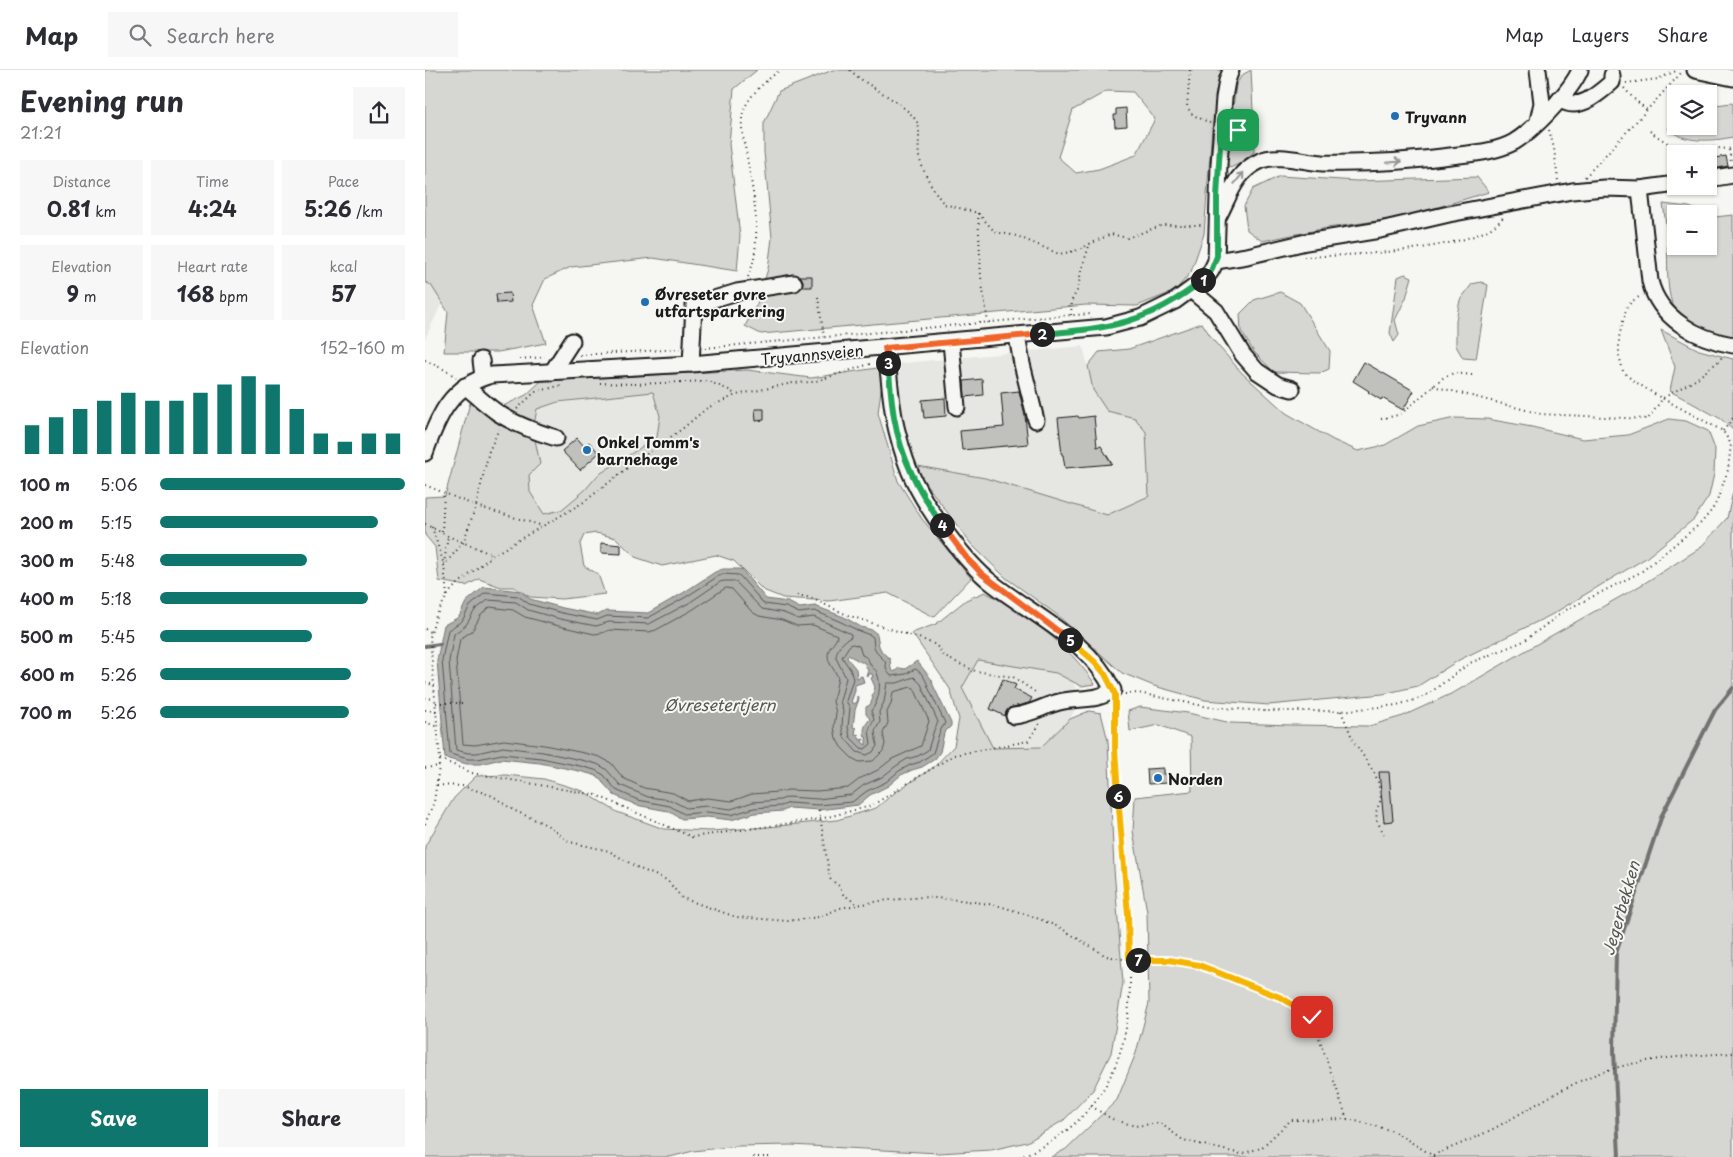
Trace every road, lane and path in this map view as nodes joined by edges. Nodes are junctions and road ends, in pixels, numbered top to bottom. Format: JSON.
{"nodes":[{"id":1,"x":780,"y":70,"type":"edge"},
{"id":2,"x":850,"y":70,"type":"edge"},
{"id":3,"x":1190,"y":70,"type":"edge"},
{"id":4,"x":1231,"y":70,"type":"edge"},
{"id":5,"x":1538,"y":70,"type":"edge"},
{"id":6,"x":1580,"y":70,"type":"edge"},
{"id":7,"x":1679,"y":70,"type":"edge"},
{"id":8,"x":1683,"y":70,"type":"edge"},
{"id":9,"x":1695,"y":70,"type":"edge"},
{"id":10,"x":1612,"y":75,"type":"dead end"},
{"id":11,"x":1733,"y":78,"type":"edge"},
{"id":12,"x":1560,"y":99,"type":"junction"},
{"id":13,"x":1583,"y":103,"type":"junction"},
{"id":14,"x":1601,"y":104,"type":"dead end"},
{"id":15,"x":1647,"y":110,"type":"junction"},
{"id":16,"x":1541,"y":119,"type":"junction"},
{"id":17,"x":1257,"y":126,"type":"dead end"},
{"id":18,"x":1222,"y":127,"type":"junction"},
{"id":19,"x":1650,"y":131,"type":"dead end"},
{"id":20,"x":1672,"y":145,"type":"edge"},
{"id":21,"x":1717,"y":147,"type":"edge"},
{"id":22,"x":1733,"y":148,"type":"edge"},
{"id":23,"x":1733,"y":175,"type":"edge"},
{"id":24,"x":1717,"y":178,"type":"edge"},
{"id":25,"x":1667,"y":185,"type":"edge"},
{"id":26,"x":1640,"y":189,"type":"junction"},
{"id":27,"x":1565,"y":192,"type":"junction"},
{"id":28,"x":978,"y":214,"type":"junction"},
{"id":29,"x":1503,"y":216,"type":"dead end"},
{"id":30,"x":1217,"y":222,"type":"junction"},
{"id":31,"x":1090,"y":243,"type":"junction"},
{"id":32,"x":1304,"y":257,"type":"dead end"},
{"id":33,"x":1216,"y":261,"type":"junction"},
{"id":34,"x":794,"y":283,"type":"dead end"},
{"id":35,"x":1191,"y":290,"type":"junction"},
{"id":36,"x":739,"y":292,"type":"junction"},
{"id":37,"x":1653,"y":292,"type":"junction"},
{"id":38,"x":818,"y":297,"type":"dead end"},
{"id":39,"x":1094,"y":314,"type":"dead end"},
{"id":40,"x":1071,"y":315,"type":"junction"},
{"id":41,"x":988,"y":323,"type":"junction"},
{"id":42,"x":1017,"y":336,"type":"junction"},
{"id":43,"x":824,"y":337,"type":"junction"},
{"id":44,"x":572,"y":341,"type":"dead end"},
{"id":45,"x":951,"y":342,"type":"junction"},
{"id":46,"x":1731,"y":345,"type":"edge"},
{"id":47,"x":691,"y":348,"type":"junction"},
{"id":48,"x":885,"y":348,"type":"junction"},
{"id":49,"x":563,"y":356,"type":"junction"},
{"id":50,"x":519,"y":359,"type":"dead end"},
{"id":51,"x":425,"y":360,"type":"edge"},
{"id":52,"x":691,"y":364,"type":"junction"},
{"id":53,"x":861,"y":366,"type":"dead end"},
{"id":54,"x":482,"y":369,"type":"junction"},
{"id":55,"x":552,"y":372,"type":"junction"},
{"id":56,"x":1472,"y":375,"type":"dead end"},
{"id":57,"x":461,"y":382,"type":"junction"},
{"id":58,"x":594,"y":383,"type":"dead end"},
{"id":59,"x":562,"y":386,"type":"dead end"},
{"id":60,"x":1433,"y":386,"type":"junction"},
{"id":61,"x":1292,"y":389,"type":"dead end"},
{"id":62,"x":736,"y":395,"type":"junction"},
{"id":63,"x":1663,"y":398,"type":"junction"},
{"id":64,"x":957,"y":407,"type":"dead end"},
{"id":65,"x":1381,"y":418,"type":"dead end"},
{"id":66,"x":1733,"y":418,"type":"edge"},
{"id":67,"x":508,"y":419,"type":"junction"},
{"id":68,"x":1037,"y":420,"type":"dead end"},
{"id":69,"x":1723,"y":432,"type":"junction"},
{"id":70,"x":556,"y":438,"type":"dead end"},
{"id":71,"x":425,"y":453,"type":"edge"},
{"id":72,"x":425,"y":485,"type":"edge"},
{"id":73,"x":443,"y":493,"type":"junction"},
{"id":74,"x":476,"y":506,"type":"junction"},
{"id":75,"x":425,"y":524,"type":"edge"},
{"id":76,"x":432,"y":526,"type":"junction"},
{"id":77,"x":543,"y":526,"type":"junction"},
{"id":78,"x":442,"y":532,"type":"junction"},
{"id":79,"x":448,"y":536,"type":"junction"},
{"id":80,"x":463,"y":543,"type":"junction"},
{"id":81,"x":493,"y":555,"type":"junction"},
{"id":82,"x":444,"y":565,"type":"junction"},
{"id":83,"x":797,"y":595,"type":"dead end"},
{"id":84,"x":447,"y":596,"type":"junction"},
{"id":85,"x":425,"y":630,"type":"edge"},
{"id":86,"x":431,"y":632,"type":"junction"},
{"id":87,"x":425,"y":682,"type":"edge"},
{"id":88,"x":435,"y":686,"type":"junction"},
{"id":89,"x":1114,"y":692,"type":"junction"},
{"id":90,"x":425,"y":698,"type":"edge"},
{"id":91,"x":436,"y":699,"type":"junction"},
{"id":92,"x":463,"y":702,"type":"dead end"},
{"id":93,"x":436,"y":703,"type":"junction"},
{"id":94,"x":1052,"y":704,"type":"junction"},
{"id":95,"x":425,"y":710,"type":"edge"},
{"id":96,"x":437,"y":711,"type":"junction"},
{"id":97,"x":1341,"y":711,"type":"junction"},
{"id":98,"x":1014,"y":716,"type":"dead end"},
{"id":99,"x":425,"y":722,"type":"edge"},
{"id":100,"x":438,"y":727,"type":"junction"},
{"id":101,"x":440,"y":759,"type":"junction"},
{"id":102,"x":439,"y":766,"type":"junction"},
{"id":103,"x":425,"y":768,"type":"edge"},
{"id":104,"x":437,"y":785,"type":"junction"},
{"id":105,"x":819,"y":810,"type":"dead end"},
{"id":106,"x":820,"y":819,"type":"junction"},
{"id":107,"x":425,"y":824,"type":"edge"},
{"id":108,"x":1384,"y":834,"type":"dead end"},
{"id":109,"x":858,"y":905,"type":"junction"},
{"id":110,"x":1129,"y":960,"type":"junction"},
{"id":111,"x":1733,"y":1053,"type":"edge"},
{"id":112,"x":1091,"y":1106,"type":"junction"},
{"id":113,"x":1347,"y":1119,"type":"junction"},
{"id":114,"x":1434,"y":1156,"type":"edge"},
{"id":115,"x":753,"y":1157,"type":"edge"},
{"id":116,"x":770,"y":1157,"type":"edge"},
{"id":117,"x":1019,"y":1157,"type":"edge"}],
"edges":[{"from":1,"to":36,"type":"path"},
{"from":2,"to":28,"type":"path"},
{"from":3,"to":18,"type":"path"},
{"from":4,"to":18,"type":"street"},
{"from":5,"to":16,"type":"street"},
{"from":6,"to":12,"type":"street"},
{"from":7,"to":15,"type":"path"},
{"from":8,"to":15,"type":"path"},
{"from":9,"to":11,"type":"street"},
{"from":10,"to":13,"type":"street"},
{"from":12,"to":13,"type":"street"},
{"from":12,"to":16,"type":"street"},
{"from":13,"to":14,"type":"street"},
{"from":15,"to":27,"type":"path"},
{"from":16,"to":27,"type":"path"},
{"from":30,"to":16,"type":"street","one_way":true},
{"from":17,"to":18,"type":"path"},
{"from":18,"to":30,"type":"street"},
{"from":19,"to":20,"type":"path"},
{"from":21,"to":22,"type":"path"},
{"from":23,"to":24,"type":"street"},
{"from":25,"to":26,"type":"street"},
{"from":26,"to":27,"type":"street"},
{"from":26,"to":37,"type":"street"},
{"from":27,"to":33,"type":"street"},
{"from":28,"to":31,"type":"path"},
{"from":28,"to":41,"type":"path"},
{"from":29,"to":32,"type":"path"},
{"from":30,"to":31,"type":"path"},
{"from":30,"to":33,"type":"street"},
{"from":31,"to":40,"type":"path"},
{"from":33,"to":35,"type":"street","name":"Tryvannsveien"},
{"from":34,"to":36,"type":"street"},
{"from":35,"to":42,"type":"street","name":"Tryvannsveien"},
{"from":35,"to":61,"type":"street"},
{"from":36,"to":47,"type":"street"},
{"from":37,"to":46,"type":"street"},
{"from":37,"to":63,"type":"path"},
{"from":38,"to":43,"type":"path"},
{"from":39,"to":40,"type":"path"},
{"from":40,"to":41,"type":"path"},
{"from":41,"to":43,"type":"path"},
{"from":42,"to":45,"type":"street","name":"Tryvannsveien"},
{"from":42,"to":68,"type":"street"},
{"from":43,"to":47,"type":"path"},
{"from":44,"to":49,"type":"street"},
{"from":45,"to":48,"type":"street","name":"Tryvannsveien"},
{"from":45,"to":64,"type":"street"},
{"from":46,"to":63,"type":"path"},
{"from":47,"to":49,"type":"path"},
{"from":47,"to":52,"type":"street"},
{"from":48,"to":52,"type":"street","name":"Tryvannsveien"},
{"from":48,"to":89,"type":"street"},
{"from":49,"to":50,"type":"path"},
{"from":49,"to":55,"type":"street"},
{"from":51,"to":57,"type":"path"},
{"from":52,"to":55,"type":"street","name":"Tryvannsveien"},
{"from":53,"to":62,"type":"path"},
{"from":54,"to":55,"type":"street","name":"Tryvannsveien"},
{"from":54,"to":57,"type":"street","name":"Tryvannsveien"},
{"from":54,"to":57,"type":"path"},
{"from":56,"to":60,"type":"path"},
{"from":57,"to":67,"type":"street"},
{"from":57,"to":71,"type":"street"},
{"from":58,"to":62,"type":"path"},
{"from":59,"to":67,"type":"path"},
{"from":60,"to":63,"type":"path"},
{"from":60,"to":65,"type":"path"},
{"from":62,"to":77,"type":"path"},
{"from":63,"to":69,"type":"path"},
{"from":66,"to":69,"type":"path"},
{"from":67,"to":70,"type":"street"},
{"from":67,"to":74,"type":"path"},
{"from":69,"to":97,"type":"path"},
{"from":72,"to":73,"type":"path"},
{"from":73,"to":74,"type":"path"},
{"from":73,"to":78,"type":"path"},
{"from":74,"to":77,"type":"path"},
{"from":74,"to":80,"type":"path"},
{"from":75,"to":76,"type":"path"},
{"from":76,"to":78,"type":"path"},
{"from":76,"to":82,"type":"path"},
{"from":77,"to":81,"type":"path"},
{"from":78,"to":79,"type":"path"},
{"from":79,"to":80,"type":"path"},
{"from":79,"to":82,"type":"path"},
{"from":80,"to":81,"type":"path"},
{"from":80,"to":82,"type":"path"},
{"from":81,"to":84,"type":"path"},
{"from":82,"to":84,"type":"path"},
{"from":83,"to":94,"type":"path"},
{"from":84,"to":86,"type":"path"},
{"from":85,"to":86,"type":"path"},
{"from":86,"to":88,"type":"path"},
{"from":87,"to":88,"type":"path"},
{"from":88,"to":91,"type":"path"},
{"from":89,"to":94,"type":"street"},
{"from":89,"to":97,"type":"path"},
{"from":89,"to":110,"type":"path"},
{"from":90,"to":91,"type":"path"},
{"from":91,"to":93,"type":"path"},
{"from":92,"to":93,"type":"path"},
{"from":93,"to":96,"type":"path"},
{"from":94,"to":98,"type":"street"},
{"from":94,"to":106,"type":"path"},
{"from":95,"to":96,"type":"path"},
{"from":96,"to":100,"type":"path"},
{"from":97,"to":108,"type":"path"},
{"from":99,"to":100,"type":"path"},
{"from":100,"to":101,"type":"path"},
{"from":101,"to":102,"type":"path"},
{"from":101,"to":106,"type":"path"},
{"from":102,"to":103,"type":"path"},
{"from":102,"to":104,"type":"path"},
{"from":104,"to":107,"type":"path"},
{"from":104,"to":109,"type":"path"},
{"from":105,"to":106,"type":"path"},
{"from":106,"to":109,"type":"path"},
{"from":109,"to":110,"type":"path"},
{"from":110,"to":112,"type":"path"},
{"from":110,"to":113,"type":"path"},
{"from":111,"to":114,"type":"path"},
{"from":112,"to":113,"type":"path"},
{"from":112,"to":117,"type":"path"},
{"from":113,"to":114,"type":"path"},
{"from":115,"to":116,"type":"path"}]}
